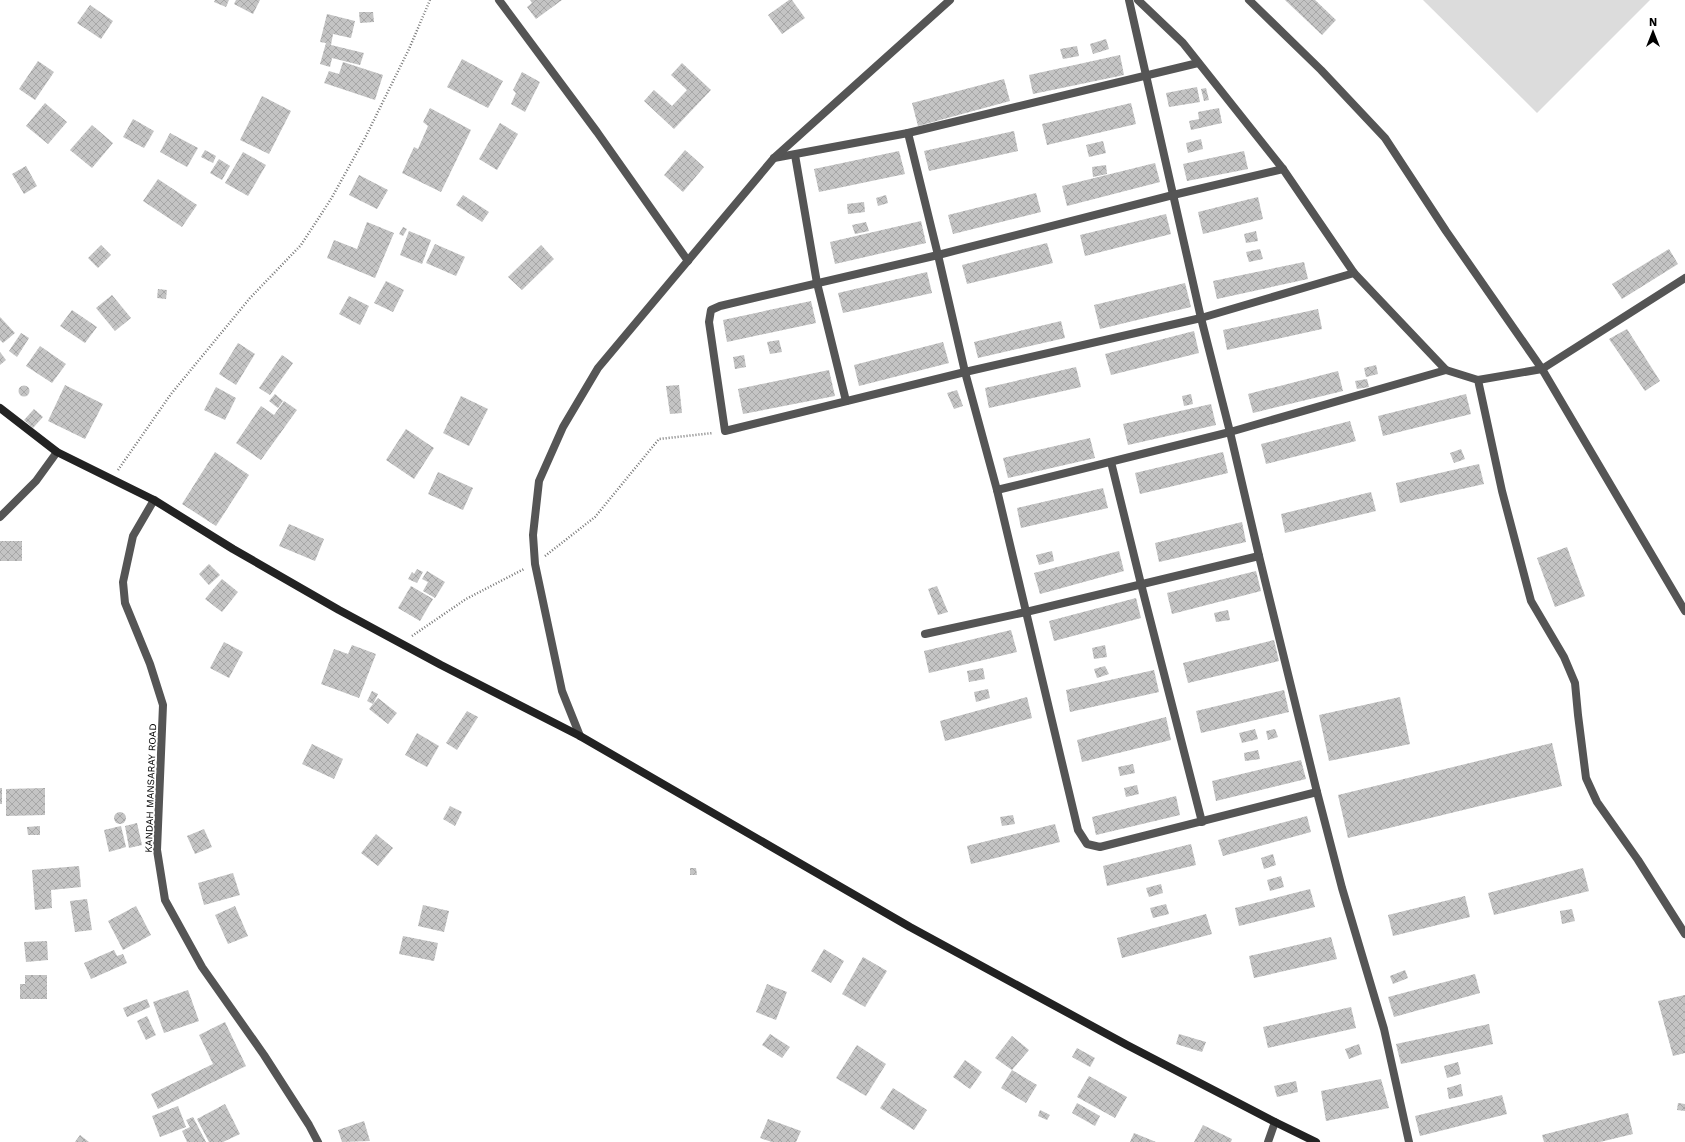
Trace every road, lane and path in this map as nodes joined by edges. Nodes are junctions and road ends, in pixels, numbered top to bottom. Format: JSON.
{"nodes":[{"id":1,"x":430,"y":0,"type":"edge"},
{"id":2,"x":499,"y":0,"type":"edge"},
{"id":3,"x":950,"y":0,"type":"edge"},
{"id":4,"x":1129,"y":0,"type":"edge"},
{"id":5,"x":1138,"y":0,"type":"edge"},
{"id":6,"x":1249,"y":0,"type":"edge"},
{"id":7,"x":1198,"y":63,"type":"junction"},
{"id":8,"x":1146,"y":76,"type":"junction"},
{"id":9,"x":908,"y":133,"type":"junction"},
{"id":10,"x":795,"y":155,"type":"junction"},
{"id":11,"x":774,"y":158,"type":"junction"},
{"id":12,"x":1283,"y":169,"type":"junction"},
{"id":13,"x":1174,"y":195,"type":"junction"},
{"id":14,"x":938,"y":255,"type":"junction"},
{"id":15,"x":688,"y":261,"type":"junction"},
{"id":16,"x":1354,"y":273,"type":"junction"},
{"id":17,"x":1685,"y":278,"type":"edge"},
{"id":18,"x":817,"y":283,"type":"junction"},
{"id":19,"x":1201,"y":318,"type":"junction"},
{"id":20,"x":1542,"y":369,"type":"junction"},
{"id":21,"x":1446,"y":370,"type":"junction"},
{"id":22,"x":965,"y":372,"type":"junction"},
{"id":23,"x":1478,"y":380,"type":"junction"},
{"id":24,"x":846,"y":402,"type":"junction"},
{"id":25,"x":0,"y":408,"type":"edge"},
{"id":26,"x":1230,"y":432,"type":"junction"},
{"id":27,"x":57,"y":452,"type":"junction"},
{"id":28,"x":1111,"y":462,"type":"junction"},
{"id":29,"x":111,"y":479,"type":"junction"},
{"id":30,"x":998,"y":490,"type":"junction"},
{"id":31,"x":154,"y":500,"type":"junction"},
{"id":32,"x":0,"y":516,"type":"edge"},
{"id":33,"x":1259,"y":556,"type":"junction"},
{"id":34,"x":1141,"y":584,"type":"junction"},
{"id":35,"x":1685,"y":611,"type":"edge"},
{"id":36,"x":1026,"y":612,"type":"junction"},
{"id":37,"x":926,"y":634,"type":"dead end"},
{"id":38,"x":580,"y":736,"type":"junction"},
{"id":39,"x":1317,"y":792,"type":"junction"},
{"id":40,"x":1202,"y":822,"type":"junction"},
{"id":41,"x":1685,"y":934,"type":"edge"},
{"id":42,"x":1275,"y":1122,"type":"junction"},
{"id":43,"x":318,"y":1142,"type":"edge"},
{"id":44,"x":1268,"y":1142,"type":"edge"},
{"id":45,"x":1316,"y":1142,"type":"edge"},
{"id":46,"x":1409,"y":1142,"type":"edge"}],
"edges":[{"from":1,"to":29,"type":"path"},
{"from":2,"to":15,"type":"street"},
{"from":3,"to":11,"type":"street"},
{"from":4,"to":8,"type":"street"},
{"from":5,"to":7,"type":"street"},
{"from":6,"to":20,"type":"street"},
{"from":7,"to":8,"type":"street"},
{"from":7,"to":12,"type":"street"},
{"from":8,"to":9,"type":"street"},
{"from":8,"to":13,"type":"street"},
{"from":9,"to":10,"type":"street"},
{"from":9,"to":14,"type":"street"},
{"from":10,"to":11,"type":"street"},
{"from":10,"to":18,"type":"street"},
{"from":11,"to":15,"type":"street"},
{"from":12,"to":13,"type":"street"},
{"from":12,"to":16,"type":"street"},
{"from":13,"to":14,"type":"street"},
{"from":13,"to":19,"type":"street"},
{"from":14,"to":18,"type":"street"},
{"from":14,"to":22,"type":"street"},
{"from":15,"to":38,"type":"street"},
{"from":16,"to":19,"type":"street"},
{"from":16,"to":21,"type":"street"},
{"from":17,"to":20,"type":"street"},
{"from":18,"to":24,"type":"street"},
{"from":18,"to":24,"type":"street"},
{"from":19,"to":22,"type":"street"},
{"from":19,"to":26,"type":"street"},
{"from":20,"to":23,"type":"street"},
{"from":20,"to":35,"type":"street"},
{"from":21,"to":23,"type":"street"},
{"from":21,"to":26,"type":"street"},
{"from":22,"to":24,"type":"street"},
{"from":22,"to":30,"type":"street"},
{"from":23,"to":41,"type":"street"},
{"from":25,"to":27,"type":"main road"},
{"from":26,"to":28,"type":"street"},
{"from":26,"to":33,"type":"street"},
{"from":27,"to":29,"type":"main road"},
{"from":27,"to":32,"type":"street"},
{"from":28,"to":30,"type":"street"},
{"from":28,"to":34,"type":"street"},
{"from":29,"to":31,"type":"main road"},
{"from":30,"to":36,"type":"street"},
{"from":31,"to":38,"type":"main road"},
{"from":31,"to":43,"type":"street","name":"KANDAH MANSARAY ROAD"},
{"from":33,"to":34,"type":"street"},
{"from":33,"to":39,"type":"street"},
{"from":34,"to":36,"type":"street"},
{"from":34,"to":40,"type":"street"},
{"from":36,"to":37,"type":"street"},
{"from":36,"to":40,"type":"street"},
{"from":38,"to":42,"type":"main road"},
{"from":39,"to":40,"type":"street"},
{"from":39,"to":46,"type":"street"},
{"from":42,"to":44,"type":"street"},
{"from":42,"to":45,"type":"main road"}]}
